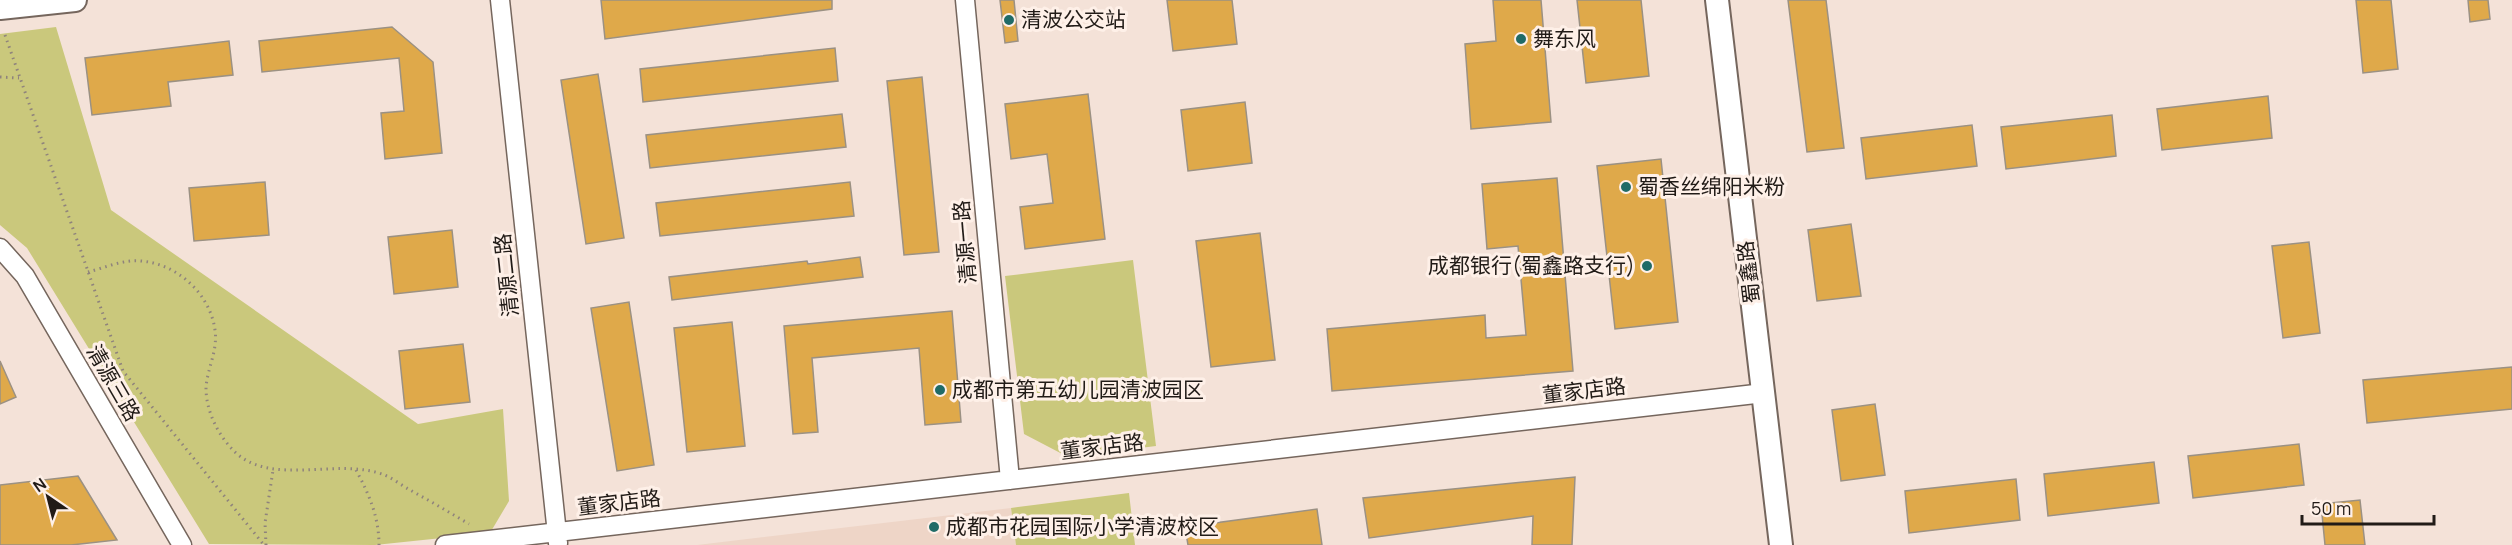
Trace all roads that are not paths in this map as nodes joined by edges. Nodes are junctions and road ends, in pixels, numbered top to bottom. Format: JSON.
{"nodes":[{"id":1,"x":75,"y":0,"type":"edge"},
{"id":2,"x":500,"y":0,"type":"edge"},
{"id":3,"x":965,"y":0,"type":"edge"},
{"id":4,"x":1717,"y":0,"type":"edge"},
{"id":5,"x":0,"y":8,"type":"edge"},
{"id":6,"x":0,"y":248,"type":"edge"},
{"id":7,"x":1764,"y":393,"type":"junction"},
{"id":8,"x":1010,"y":480,"type":"junction"},
{"id":9,"x":558,"y":539,"type":"edge"},
{"id":10,"x":182,"y":545,"type":"edge"},
{"id":11,"x":445,"y":545,"type":"edge"},
{"id":12,"x":1781,"y":545,"type":"edge"}],
"edges":[{"from":1,"to":5,"type":"street"},
{"from":2,"to":9,"type":"street","name":"清源二路"},
{"from":3,"to":8,"type":"street","name":"清源一路"},
{"from":4,"to":7,"type":"street","name":"蜀鑫路"},
{"from":6,"to":10,"type":"street","name":"清源三路"},
{"from":7,"to":8,"type":"street","name":"董家店路"},
{"from":7,"to":12,"type":"street","name":"蜀鑫路"},
{"from":8,"to":9,"type":"street","name":"董家店路"},
{"from":9,"to":11,"type":"street","name":"董家店路"}]}
